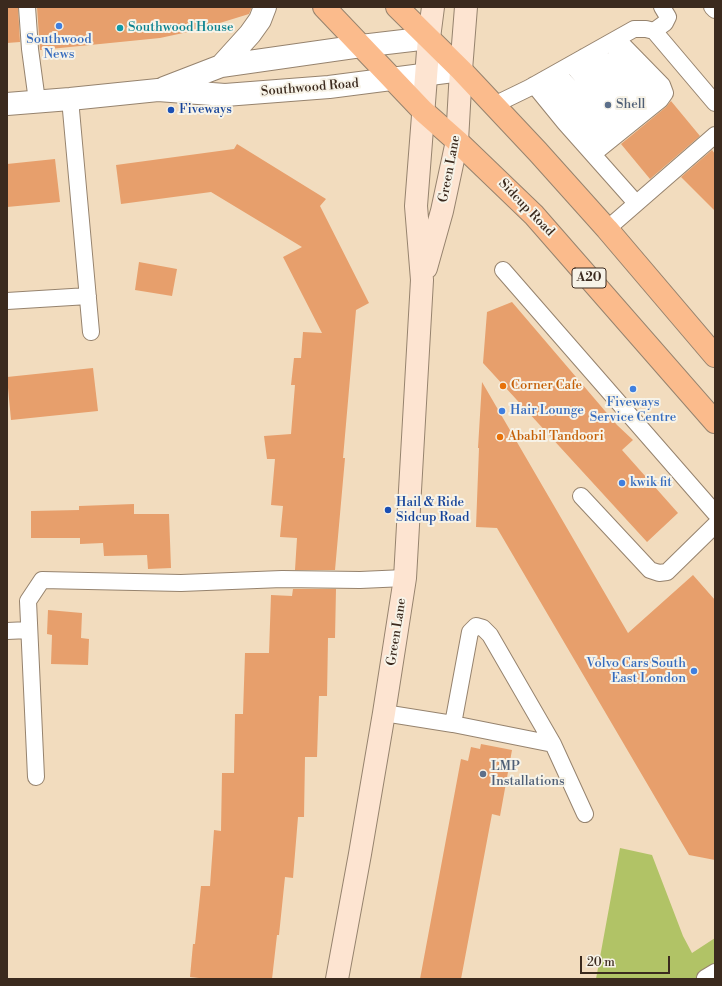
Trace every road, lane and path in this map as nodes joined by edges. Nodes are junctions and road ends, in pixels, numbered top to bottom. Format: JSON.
{"nodes":[{"id":1,"x":27,"y":7,"type":"edge"},
{"id":2,"x":265,"y":7,"type":"edge"},
{"id":3,"x":324,"y":7,"type":"edge"},
{"id":4,"x":397,"y":7,"type":"edge"},
{"id":5,"x":433,"y":7,"type":"edge"},
{"id":6,"x":466,"y":7,"type":"edge"},
{"id":7,"x":662,"y":7,"type":"edge"},
{"id":8,"x":712,"y":7,"type":"edge"},
{"id":9,"x":715,"y":10,"type":"edge"},
{"id":10,"x":654,"y":31,"type":"junction"},
{"id":11,"x":429,"y":38,"type":"junction"},
{"id":12,"x":361,"y":46,"type":"junction"},
{"id":13,"x":595,"y":51,"type":"junction"},
{"id":14,"x":221,"y":66,"type":"junction"},
{"id":15,"x":461,"y":70,"type":"junction"},
{"id":16,"x":426,"y":75,"type":"junction"},
{"id":17,"x":393,"y":79,"type":"junction"},
{"id":18,"x":545,"y":79,"type":"junction"},
{"id":19,"x":158,"y":90,"type":"junction"},
{"id":20,"x":70,"y":99,"type":"junction"},
{"id":21,"x":37,"y":101,"type":"junction"},
{"id":22,"x":715,"y":103,"type":"edge"},
{"id":23,"x":7,"y":104,"type":"edge"},
{"id":24,"x":494,"y":105,"type":"junction"},
{"id":25,"x":424,"y":111,"type":"junction"},
{"id":26,"x":626,"y":127,"type":"junction"},
{"id":27,"x":715,"y":135,"type":"edge"},
{"id":28,"x":458,"y":141,"type":"junction"},
{"id":29,"x":636,"y":203,"type":"junction"},
{"id":30,"x":607,"y":228,"type":"junction"},
{"id":31,"x":503,"y":270,"type":"dead end"},
{"id":32,"x":422,"y":280,"type":"junction"},
{"id":33,"x":88,"y":296,"type":"junction"},
{"id":34,"x":7,"y":301,"type":"edge"},
{"id":35,"x":91,"y":332,"type":"dead end"},
{"id":36,"x":715,"y":356,"type":"edge"},
{"id":37,"x":715,"y":422,"type":"edge"},
{"id":38,"x":581,"y":496,"type":"dead end"},
{"id":39,"x":715,"y":513,"type":"edge"},
{"id":40,"x":715,"y":526,"type":"edge"},
{"id":41,"x":405,"y":578,"type":"junction"},
{"id":42,"x":29,"y":630,"type":"junction"},
{"id":43,"x":7,"y":631,"type":"edge"},
{"id":44,"x":384,"y":713,"type":"junction"},
{"id":45,"x":453,"y":724,"type":"junction"},
{"id":46,"x":553,"y":744,"type":"junction"},
{"id":47,"x":36,"y":777,"type":"dead end"},
{"id":48,"x":585,"y":814,"type":"dead end"},
{"id":49,"x":337,"y":979,"type":"edge"}],
"edges":[{"from":1,"to":21,"type":"lane"},
{"from":2,"to":14,"type":"street","name":"Southwood Road"},
{"from":3,"to":12,"type":"highway","name":"Sidcup Road","number":"A20"},
{"from":4,"to":11,"type":"highway"},
{"from":5,"to":11,"type":"main road","name":"Green Lane"},
{"from":6,"to":15,"type":"main road","name":"Green Lane"},
{"from":7,"to":10,"type":"lane"},
{"from":8,"to":9,"type":"lane"},
{"from":10,"to":13,"type":"lane"},
{"from":10,"to":22,"type":"lane"},
{"from":11,"to":12,"type":"street","name":"Southwood Road"},
{"from":11,"to":15,"type":"highway"},
{"from":11,"to":16,"type":"main road","name":"Green Lane"},
{"from":12,"to":14,"type":"street","name":"Southwood Road"},
{"from":12,"to":17,"type":"highway","name":"Sidcup Road","number":"A20"},
{"from":13,"to":18,"type":"lane"},
{"from":13,"to":26,"type":"lane"},
{"from":13,"to":26,"type":"lane"},
{"from":13,"to":26,"type":"lane"},
{"from":14,"to":19,"type":"street","name":"Southwood Road"},
{"from":15,"to":16,"type":"street","name":"Southwood Road"},
{"from":15,"to":24,"type":"highway"},
{"from":15,"to":28,"type":"main road","name":"Green Lane"},
{"from":16,"to":17,"type":"street","name":"Southwood Road"},
{"from":16,"to":25,"type":"main road","name":"Green Lane"},
{"from":17,"to":19,"type":"street","name":"Southwood Road"},
{"from":17,"to":25,"type":"highway","name":"Sidcup Road","number":"A20"},
{"from":18,"to":24,"type":"lane"},
{"from":18,"to":26,"type":"lane"},
{"from":18,"to":26,"type":"lane"},
{"from":19,"to":20,"type":"street","name":"Southwood Road"},
{"from":20,"to":21,"type":"street","name":"Southwood Road"},
{"from":20,"to":33,"type":"lane"},
{"from":21,"to":23,"type":"street","name":"Southwood Road"},
{"from":24,"to":30,"type":"highway"},
{"from":25,"to":28,"type":"highway","name":"Sidcup Road","number":"A20"},
{"from":25,"to":32,"type":"main road","name":"Green Lane"},
{"from":26,"to":29,"type":"lane"},
{"from":27,"to":29,"type":"lane"},
{"from":28,"to":32,"type":"main road","name":"Green Lane"},
{"from":28,"to":37,"type":"highway","name":"Sidcup Road","number":"A20"},
{"from":29,"to":30,"type":"lane"},
{"from":30,"to":36,"type":"highway"},
{"from":31,"to":39,"type":"lane"},
{"from":32,"to":41,"type":"main road","name":"Green Lane"},
{"from":33,"to":34,"type":"lane"},
{"from":33,"to":35,"type":"lane"},
{"from":38,"to":40,"type":"lane"},
{"from":41,"to":42,"type":"lane"},
{"from":41,"to":44,"type":"main road","name":"Green Lane"},
{"from":42,"to":43,"type":"lane"},
{"from":42,"to":47,"type":"lane"},
{"from":44,"to":45,"type":"lane"},
{"from":44,"to":49,"type":"main road","name":"Green Lane"},
{"from":45,"to":46,"type":"lane"},
{"from":45,"to":46,"type":"lane"},
{"from":46,"to":48,"type":"lane"}]}
